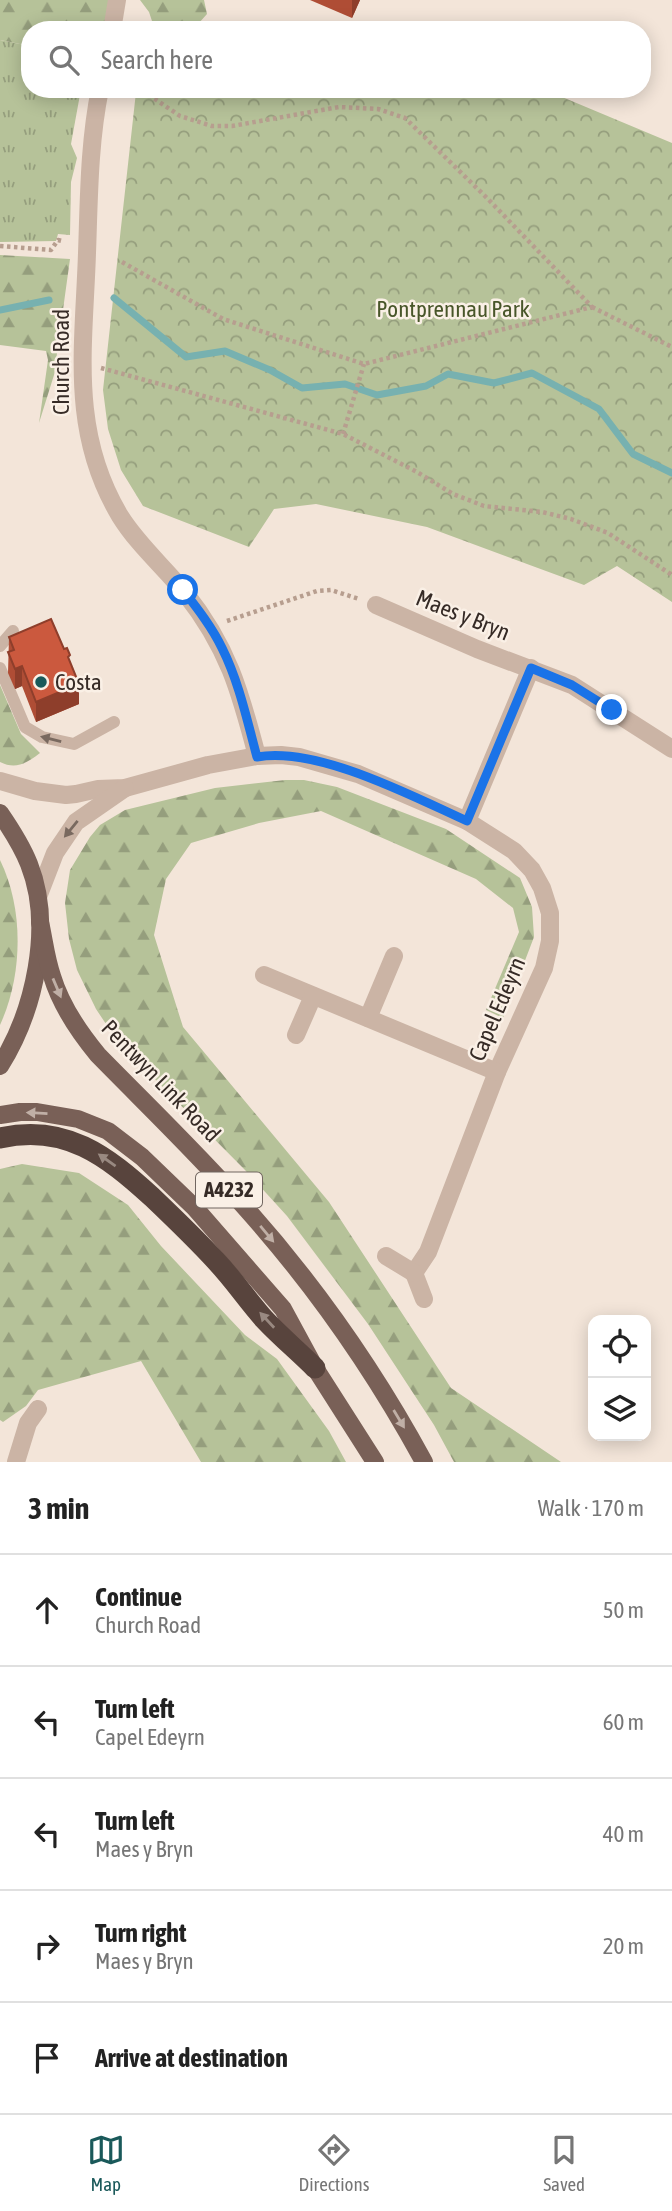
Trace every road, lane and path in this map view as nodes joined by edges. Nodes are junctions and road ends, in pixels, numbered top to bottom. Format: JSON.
{"nodes":[{"id":1,"x":117,"y":0,"type":"edge"},
{"id":2,"x":114,"y":21,"type":"edge"},
{"id":3,"x":99,"y":98,"type":"edge"},
{"id":4,"x":153,"y":98,"type":"edge"},
{"id":5,"x":62,"y":241,"type":"dead end"},
{"id":6,"x":0,"y":246,"type":"edge"},
{"id":7,"x":122,"y":262,"type":"dead end"},
{"id":8,"x":592,"y":307,"type":"junction"},
{"id":9,"x":672,"y":347,"type":"edge"},
{"id":10,"x":364,"y":364,"type":"junction"},
{"id":11,"x":100,"y":368,"type":"dead end"},
{"id":12,"x":344,"y":434,"type":"junction"},
{"id":13,"x":672,"y":575,"type":"edge"},
{"id":14,"x":376,"y":605,"type":"joint"},
{"id":15,"x":226,"y":622,"type":"dead end"},
{"id":16,"x":13,"y":631,"type":"dead end"},
{"id":17,"x":0,"y":646,"type":"edge"},
{"id":18,"x":0,"y":668,"type":"edge"},
{"id":19,"x":531,"y":668,"type":"junction"},
{"id":20,"x":114,"y":722,"type":"dead end"},
{"id":21,"x":672,"y":749,"type":"edge"},
{"id":22,"x":257,"y":757,"type":"junction"},
{"id":23,"x":0,"y":781,"type":"edge"},
{"id":24,"x":125,"y":788,"type":"junction"},
{"id":25,"x":0,"y":813,"type":"edge"},
{"id":26,"x":467,"y":821,"type":"junction"},
{"id":27,"x":37,"y":897,"type":"junction"},
{"id":28,"x":40,"y":922,"type":"junction"},
{"id":29,"x":394,"y":956,"type":"dead end"},
{"id":30,"x":264,"y":975,"type":"dead end"},
{"id":31,"x":313,"y":996,"type":"junction"},
{"id":32,"x":368,"y":1018,"type":"junction"},
{"id":33,"x":296,"y":1035,"type":"dead end"},
{"id":34,"x":0,"y":1066,"type":"edge"},
{"id":35,"x":497,"y":1072,"type":"junction"},
{"id":36,"x":0,"y":1115,"type":"edge"},
{"id":37,"x":0,"y":1138,"type":"edge"},
{"id":38,"x":386,"y":1256,"type":"dead end"},
{"id":39,"x":414,"y":1273,"type":"junction"},
{"id":40,"x":424,"y":1299,"type":"dead end"},
{"id":41,"x":316,"y":1368,"type":"junction"},
{"id":42,"x":38,"y":1409,"type":"dead end"},
{"id":43,"x":16,"y":1462,"type":"edge"},
{"id":44,"x":375,"y":1462,"type":"edge"},
{"id":45,"x":424,"y":1462,"type":"edge"}],
"edges":[{"from":1,"to":2,"type":"street"},
{"from":3,"to":22,"type":"street","name":"Church Road"},
{"from":4,"to":8,"type":"path"},
{"from":5,"to":6,"type":"path"},
{"from":7,"to":10,"type":"path"},
{"from":8,"to":9,"type":"path"},
{"from":8,"to":10,"type":"path"},
{"from":10,"to":12,"type":"path"},
{"from":11,"to":12,"type":"path"},
{"from":12,"to":13,"type":"path"},
{"from":14,"to":15,"type":"path"},
{"from":14,"to":19,"type":"street","name":"Maes y Bryn"},
{"from":16,"to":17,"type":"lane"},
{"from":20,"to":18,"type":"lane","one_way":true},
{"from":19,"to":21,"type":"street","name":"Maes y Bryn"},
{"from":19,"to":26,"type":"street"},
{"from":22,"to":24,"type":"street","name":"Capel Edeyrn"},
{"from":22,"to":26,"type":"street","name":"Capel Edeyrn"},
{"from":23,"to":24,"type":"street","name":"Capel Edeyrn"},
{"from":24,"to":27,"type":"street","name":"Capel Edeyrn","one_way":true},
{"from":25,"to":27,"type":"main road","number":"A4232"},
{"from":26,"to":35,"type":"street","name":"Capel Edeyrn"},
{"from":27,"to":28,"type":"main road","number":"A4232"},
{"from":28,"to":34,"type":"main road","number":"A4232"},
{"from":28,"to":45,"type":"main road","name":"Pentwyn Link Road","number":"A4232","one_way":true},
{"from":29,"to":32,"type":"street"},
{"from":30,"to":31,"type":"street"},
{"from":31,"to":32,"type":"street"},
{"from":31,"to":33,"type":"street"},
{"from":32,"to":35,"type":"street"},
{"from":35,"to":39,"type":"street","name":"Capel Edeyrn"},
{"from":41,"to":36,"type":"main road","number":"A4232","one_way":true},
{"from":41,"to":37,"type":"highway","one_way":true},
{"from":38,"to":39,"type":"street"},
{"from":39,"to":40,"type":"street"},
{"from":41,"to":44,"type":"main road","number":"A4232"},
{"from":42,"to":43,"type":"street"}]}
